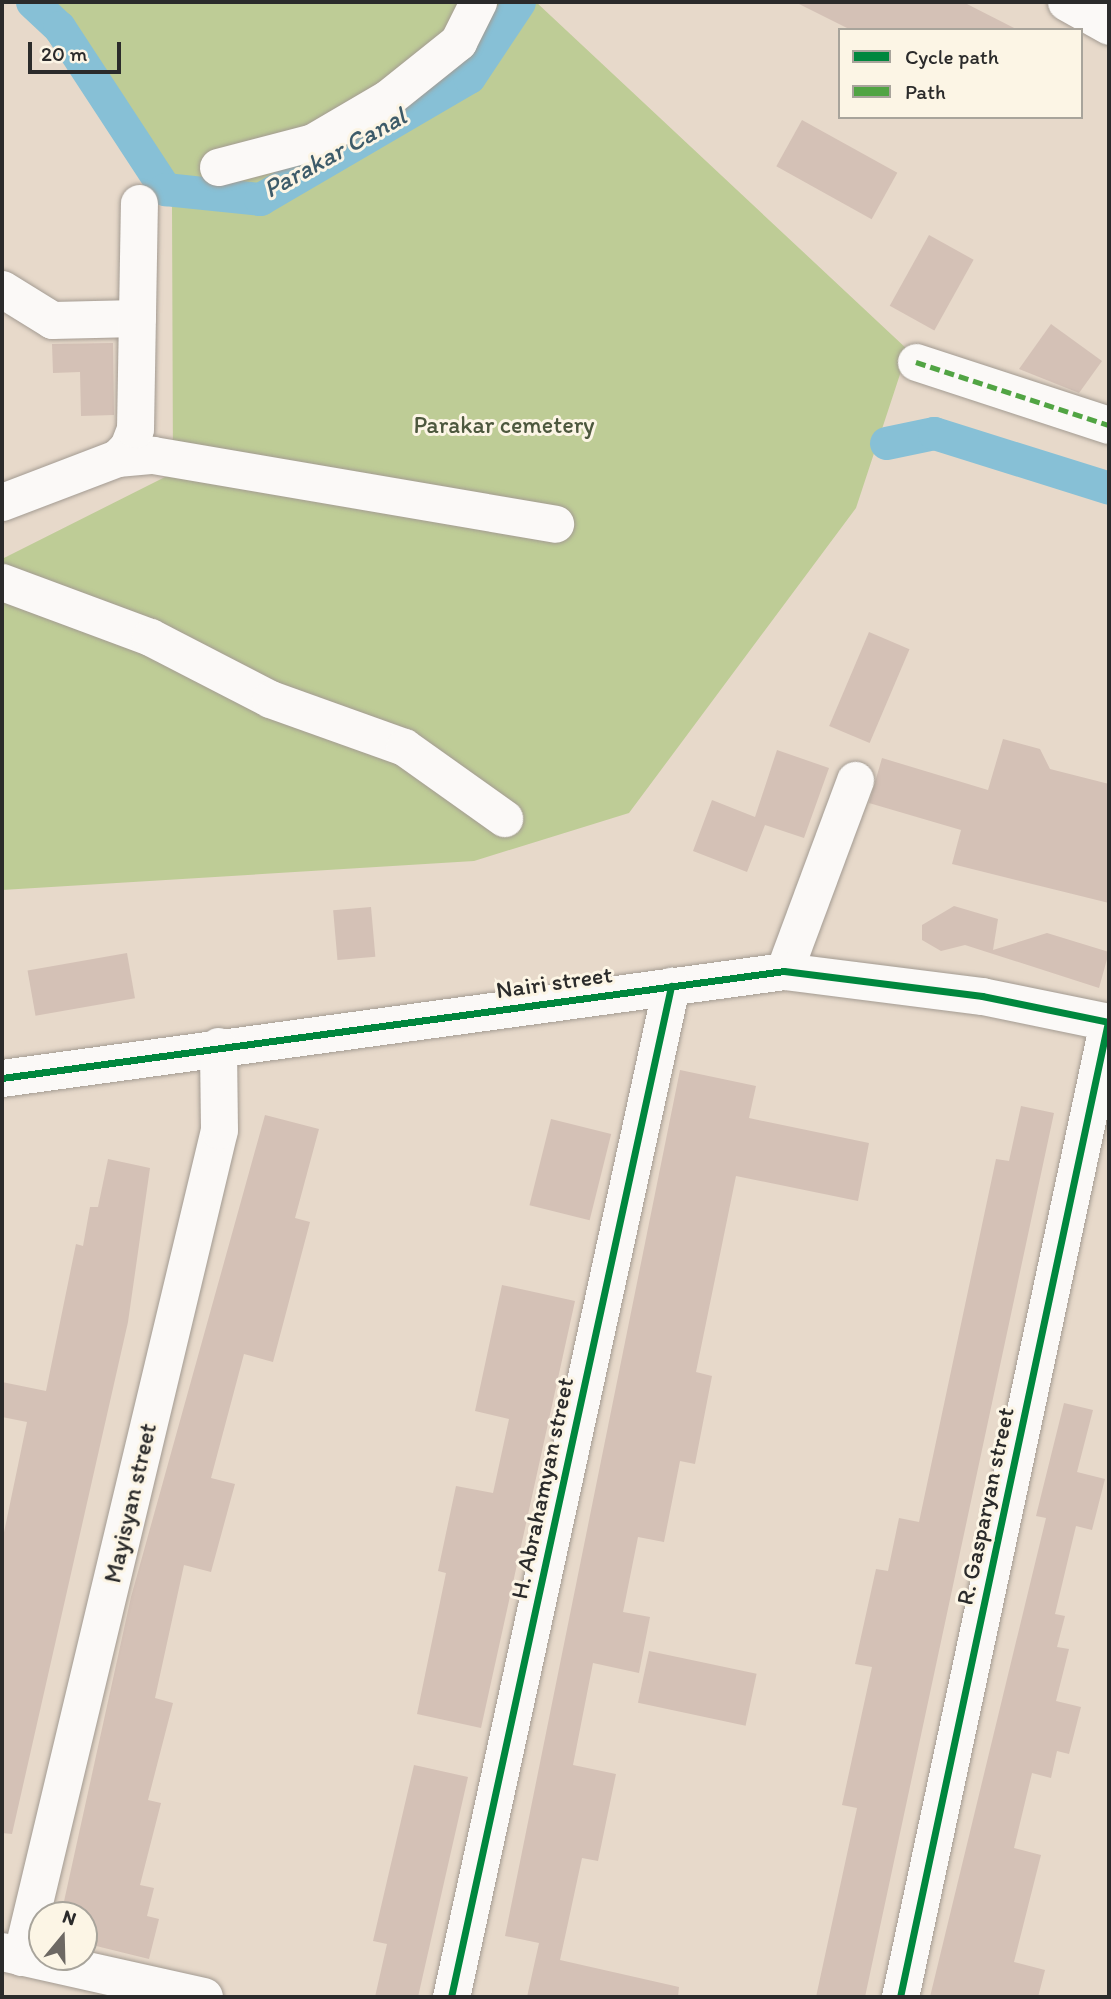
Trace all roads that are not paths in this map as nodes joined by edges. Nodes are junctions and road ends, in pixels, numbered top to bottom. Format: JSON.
{"nodes":[{"id":1,"x":478,"y":2,"type":"edge"},
{"id":2,"x":1066,"y":2,"type":"edge"},
{"id":3,"x":1109,"y":26,"type":"edge"},
{"id":4,"x":218,"y":167,"type":"dead end"},
{"id":5,"x":139,"y":203,"type":"dead end"},
{"id":6,"x":2,"y":289,"type":"edge"},
{"id":7,"x":137,"y":318,"type":"junction"},
{"id":8,"x":916,"y":362,"type":"dead end"},
{"id":9,"x":1109,"y":425,"type":"edge"},
{"id":10,"x":117,"y":458,"type":"junction"},
{"id":11,"x":2,"y":502,"type":"edge"},
{"id":12,"x":555,"y":524,"type":"dead end"},
{"id":13,"x":2,"y":582,"type":"edge"},
{"id":14,"x":855,"y":780,"type":"dead end"},
{"id":15,"x":504,"y":818,"type":"dead end"},
{"id":16,"x":785,"y":971,"type":"junction"},
{"id":17,"x":671,"y":986,"type":"junction"},
{"id":18,"x":1109,"y":1022,"type":"edge"},
{"id":19,"x":218,"y":1046,"type":"junction"},
{"id":20,"x":2,"y":1078,"type":"edge"},
{"id":21,"x":11,"y":1955,"type":"edge"},
{"id":22,"x":204,"y":1997,"type":"edge"},
{"id":23,"x":451,"y":1997,"type":"edge"},
{"id":24,"x":900,"y":1997,"type":"edge"}],
"edges":[{"from":1,"to":4,"type":"street"},
{"from":2,"to":3,"type":"street"},
{"from":5,"to":7,"type":"street"},
{"from":6,"to":7,"type":"street"},
{"from":7,"to":10,"type":"street"},
{"from":8,"to":9,"type":"street"},
{"from":10,"to":11,"type":"street"},
{"from":10,"to":12,"type":"street"},
{"from":13,"to":15,"type":"street"},
{"from":14,"to":16,"type":"street"},
{"from":16,"to":17,"type":"street","name":"Nairi street"},
{"from":16,"to":18,"type":"street","name":"Nairi street"},
{"from":17,"to":19,"type":"street","name":"Nairi street"},
{"from":17,"to":23,"type":"street","name":"H. Abrahamyan street"},
{"from":18,"to":24,"type":"street","name":"R. Gasparyan street"},
{"from":19,"to":20,"type":"street","name":"Nairi street"},
{"from":19,"to":21,"type":"street","name":"Mayisyan street"},
{"from":21,"to":22,"type":"highway"}]}
